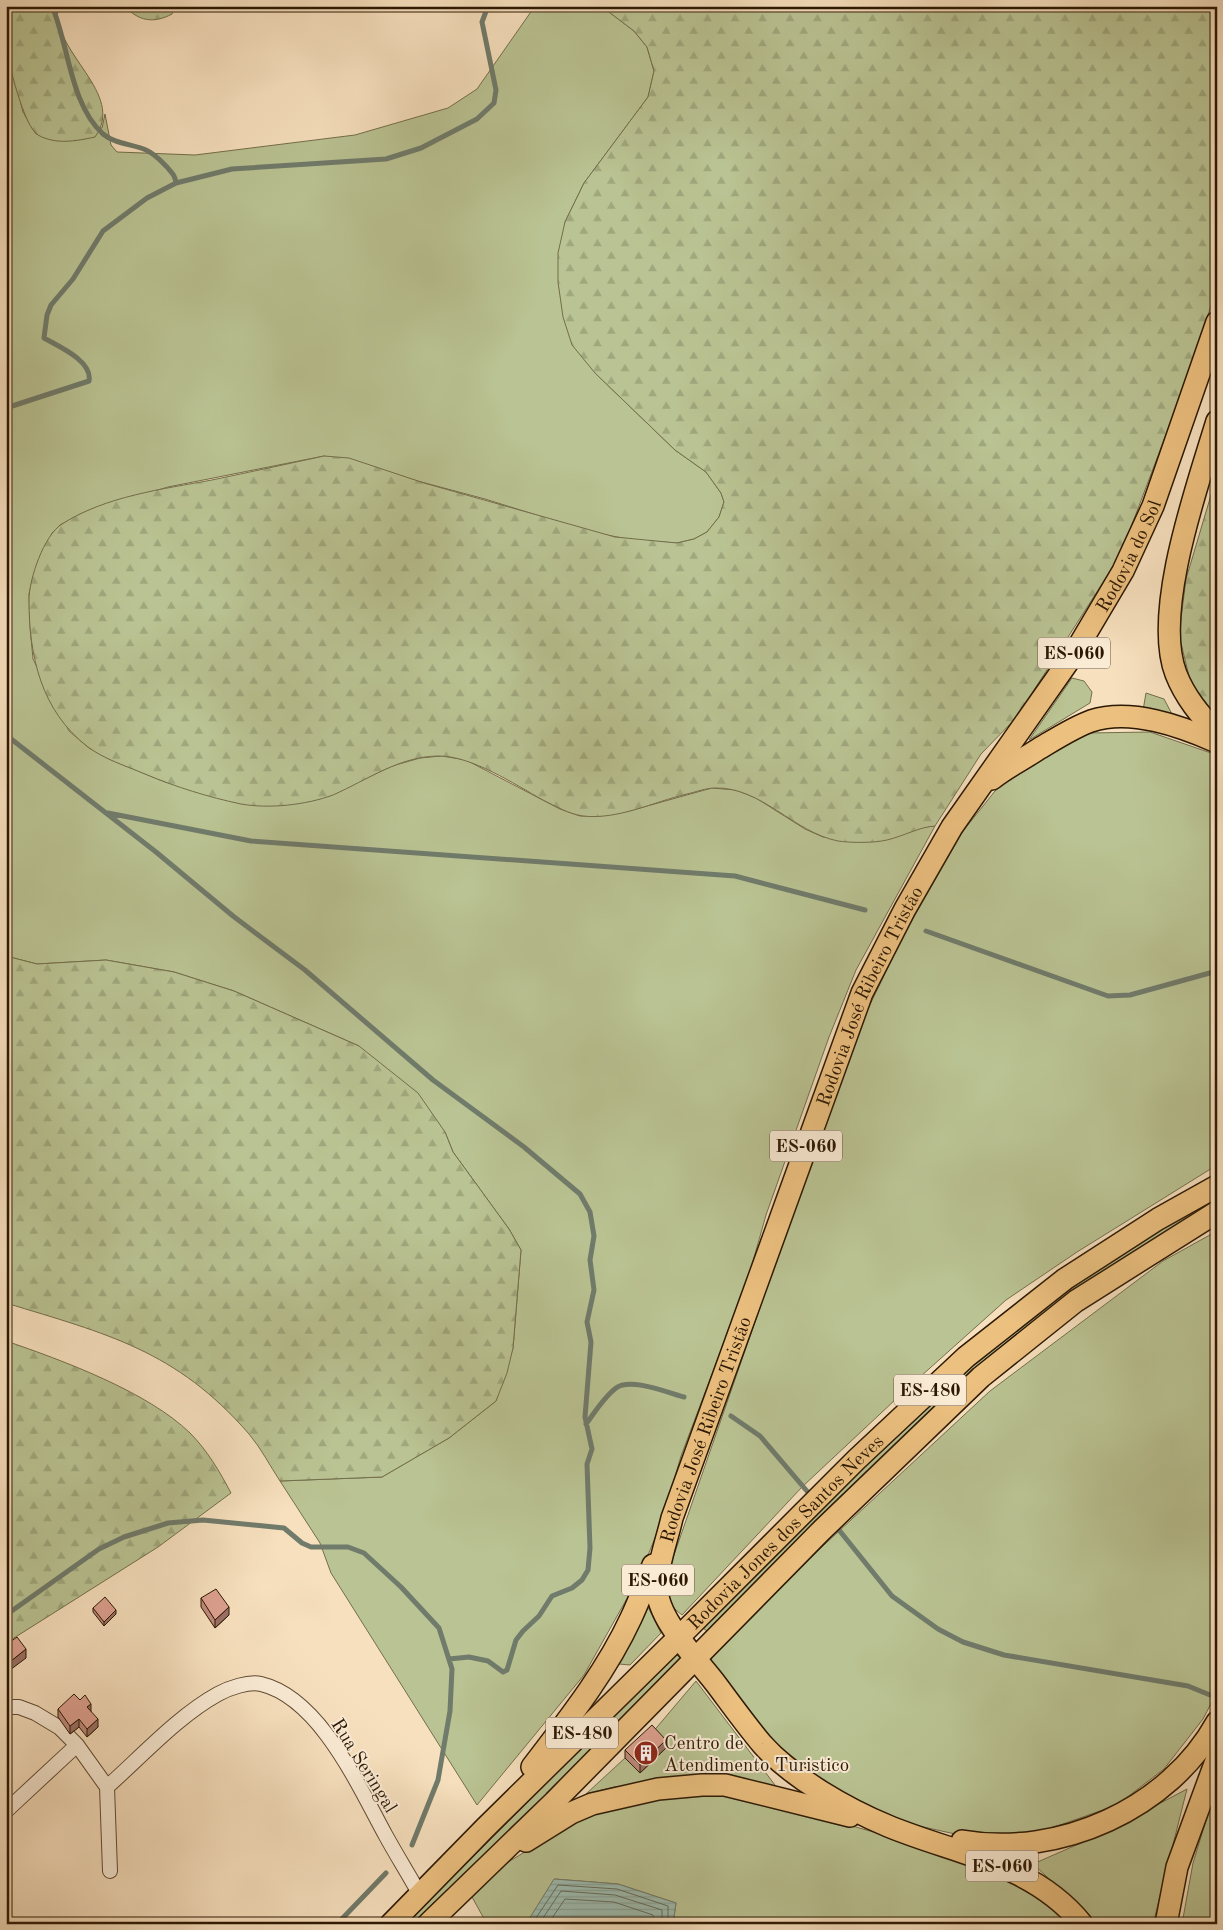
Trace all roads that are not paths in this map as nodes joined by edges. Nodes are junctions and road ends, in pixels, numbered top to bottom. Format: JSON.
{"nodes":[{"id":1,"x":1217,"y":322,"type":"edge"},
{"id":2,"x":1217,"y":421,"type":"edge"},
{"id":3,"x":1217,"y":733,"type":"edge"},
{"id":4,"x":1217,"y":742,"type":"edge"},
{"id":5,"x":978,"y":790,"type":"junction"},
{"id":6,"x":1217,"y":1186,"type":"edge"},
{"id":7,"x":1217,"y":1212,"type":"edge"},
{"id":8,"x":672,"y":1518,"type":"junction"},
{"id":9,"x":679,"y":1637,"type":"junction"},
{"id":10,"x":695,"y":1657,"type":"junction"},
{"id":11,"x":6,"y":1706,"type":"edge"},
{"id":12,"x":1217,"y":1722,"type":"edge"},
{"id":13,"x":77,"y":1745,"type":"junction"},
{"id":14,"x":1217,"y":1758,"type":"edge"},
{"id":15,"x":107,"y":1787,"type":"junction"},
{"id":16,"x":6,"y":1811,"type":"edge"},
{"id":17,"x":485,"y":1828,"type":"junction"},
{"id":18,"x":898,"y":1829,"type":"junction"},
{"id":19,"x":497,"y":1858,"type":"junction"},
{"id":20,"x":110,"y":1871,"type":"dead end"},
{"id":21,"x":420,"y":1895,"type":"junction"},
{"id":22,"x":391,"y":1924,"type":"edge"},
{"id":23,"x":428,"y":1924,"type":"edge"},
{"id":24,"x":1082,"y":1924,"type":"edge"},
{"id":25,"x":1166,"y":1924,"type":"edge"}],
"edges":[{"from":1,"to":5,"type":"main road","name":"Rodovia do Sol","number":"ES-060"},
{"from":2,"to":3,"type":"main road","name":"Rodovia do Sol"},
{"from":4,"to":5,"type":"main road"},
{"from":5,"to":8,"type":"main road","name":"Rodovia José Ribeiro Tristão","number":"ES-060"},
{"from":6,"to":9,"type":"main road","name":"Rodovia Jones dos Santos Neves","number":"ES-480"},
{"from":7,"to":10,"type":"main road","name":"Rodovia Jones dos Santos Neves","number":"ES-480"},
{"from":8,"to":9,"type":"main road","name":"Rodovia José Ribeiro Tristão","number":"ES-060"},
{"from":8,"to":17,"type":"main road"},
{"from":9,"to":10,"type":"main road","name":"Rodovia José Ribeiro Tristão","number":"ES-060"},
{"from":9,"to":17,"type":"main road","name":"Rodovia Jones dos Santos Neves","number":"ES-480"},
{"from":10,"to":18,"type":"main road","name":"Rodovia José Ribeiro Tristão","number":"ES-060"},
{"from":10,"to":19,"type":"main road","name":"Rodovia Jones dos Santos Neves","number":"ES-480"},
{"from":11,"to":13,"type":"street"},
{"from":12,"to":18,"type":"main road"},
{"from":13,"to":15,"type":"street"},
{"from":13,"to":16,"type":"street"},
{"from":14,"to":25,"type":"main road"},
{"from":15,"to":20,"type":"street"},
{"from":15,"to":21,"type":"street","name":"Rua Seringal"},
{"from":17,"to":21,"type":"main road","name":"Rodovia Jones dos Santos Neves","number":"ES-480"},
{"from":18,"to":19,"type":"main road"},
{"from":18,"to":24,"type":"main road","name":"Rodovia José Ribeiro Tristão","number":"ES-060"},
{"from":19,"to":23,"type":"main road","name":"Rodovia Jones dos Santos Neves","number":"ES-480"},
{"from":21,"to":22,"type":"main road","name":"Rodovia Jones dos Santos Neves","number":"ES-480"}]}
